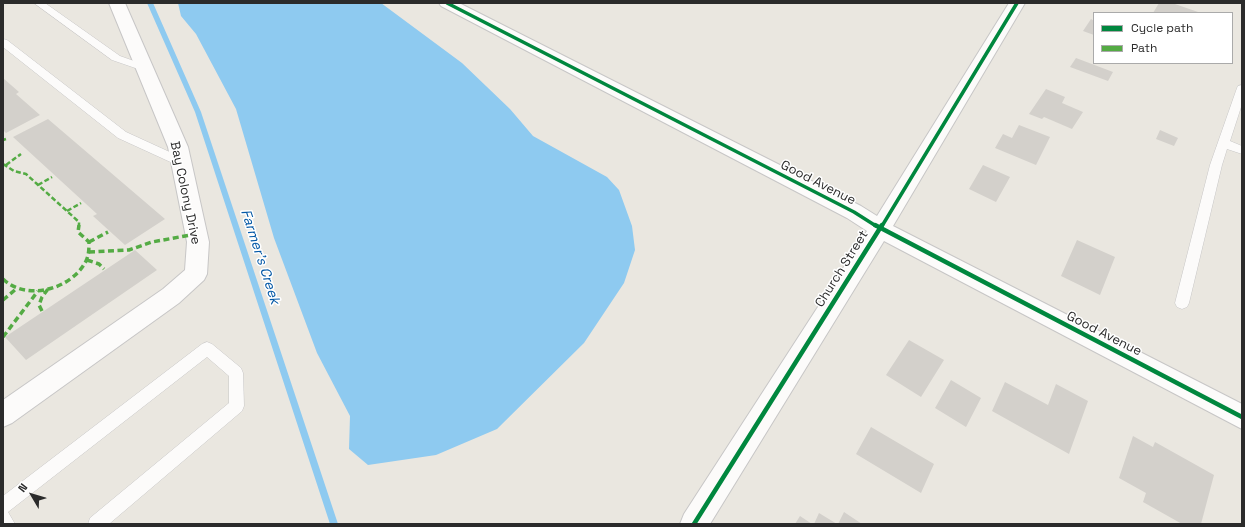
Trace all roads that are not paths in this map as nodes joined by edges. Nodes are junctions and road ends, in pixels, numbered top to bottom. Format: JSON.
{"nodes":[{"id":1,"x":39,"y":3,"type":"edge"},
{"id":2,"x":117,"y":3,"type":"edge"},
{"id":3,"x":446,"y":3,"type":"edge"},
{"id":4,"x":1017,"y":3,"type":"edge"},
{"id":5,"x":3,"y":42,"type":"edge"},
{"id":6,"x":144,"y":68,"type":"junction"},
{"id":7,"x":1242,"y":88,"type":"edge"},
{"id":8,"x":1224,"y":143,"type":"junction"},
{"id":9,"x":1242,"y":150,"type":"edge"},
{"id":10,"x":181,"y":162,"type":"junction"},
{"id":11,"x":880,"y":229,"type":"junction"},
{"id":12,"x":1182,"y":303,"type":"dead end"},
{"id":13,"x":3,"y":415,"type":"edge"},
{"id":14,"x":1242,"y":417,"type":"edge"},
{"id":15,"x":3,"y":506,"type":"edge"},
{"id":16,"x":3,"y":518,"type":"edge"},
{"id":17,"x":697,"y":523,"type":"edge"},
{"id":18,"x":8,"y":524,"type":"edge"},
{"id":19,"x":96,"y":524,"type":"edge"}],
"edges":[{"from":1,"to":6,"type":"lane"},
{"from":2,"to":6,"type":"street","name":"Bay Colony Drive"},
{"from":3,"to":11,"type":"street","name":"Good Avenue"},
{"from":4,"to":11,"type":"street","name":"Church Street"},
{"from":5,"to":10,"type":"lane"},
{"from":6,"to":10,"type":"street","name":"Bay Colony Drive"},
{"from":7,"to":8,"type":"lane"},
{"from":8,"to":9,"type":"lane"},
{"from":8,"to":12,"type":"lane"},
{"from":10,"to":13,"type":"street","name":"Bay Colony Drive"},
{"from":11,"to":14,"type":"street","name":"Good Avenue"},
{"from":11,"to":17,"type":"street","name":"Church Street"},
{"from":15,"to":19,"type":"lane"},
{"from":16,"to":18,"type":"lane"}]}
